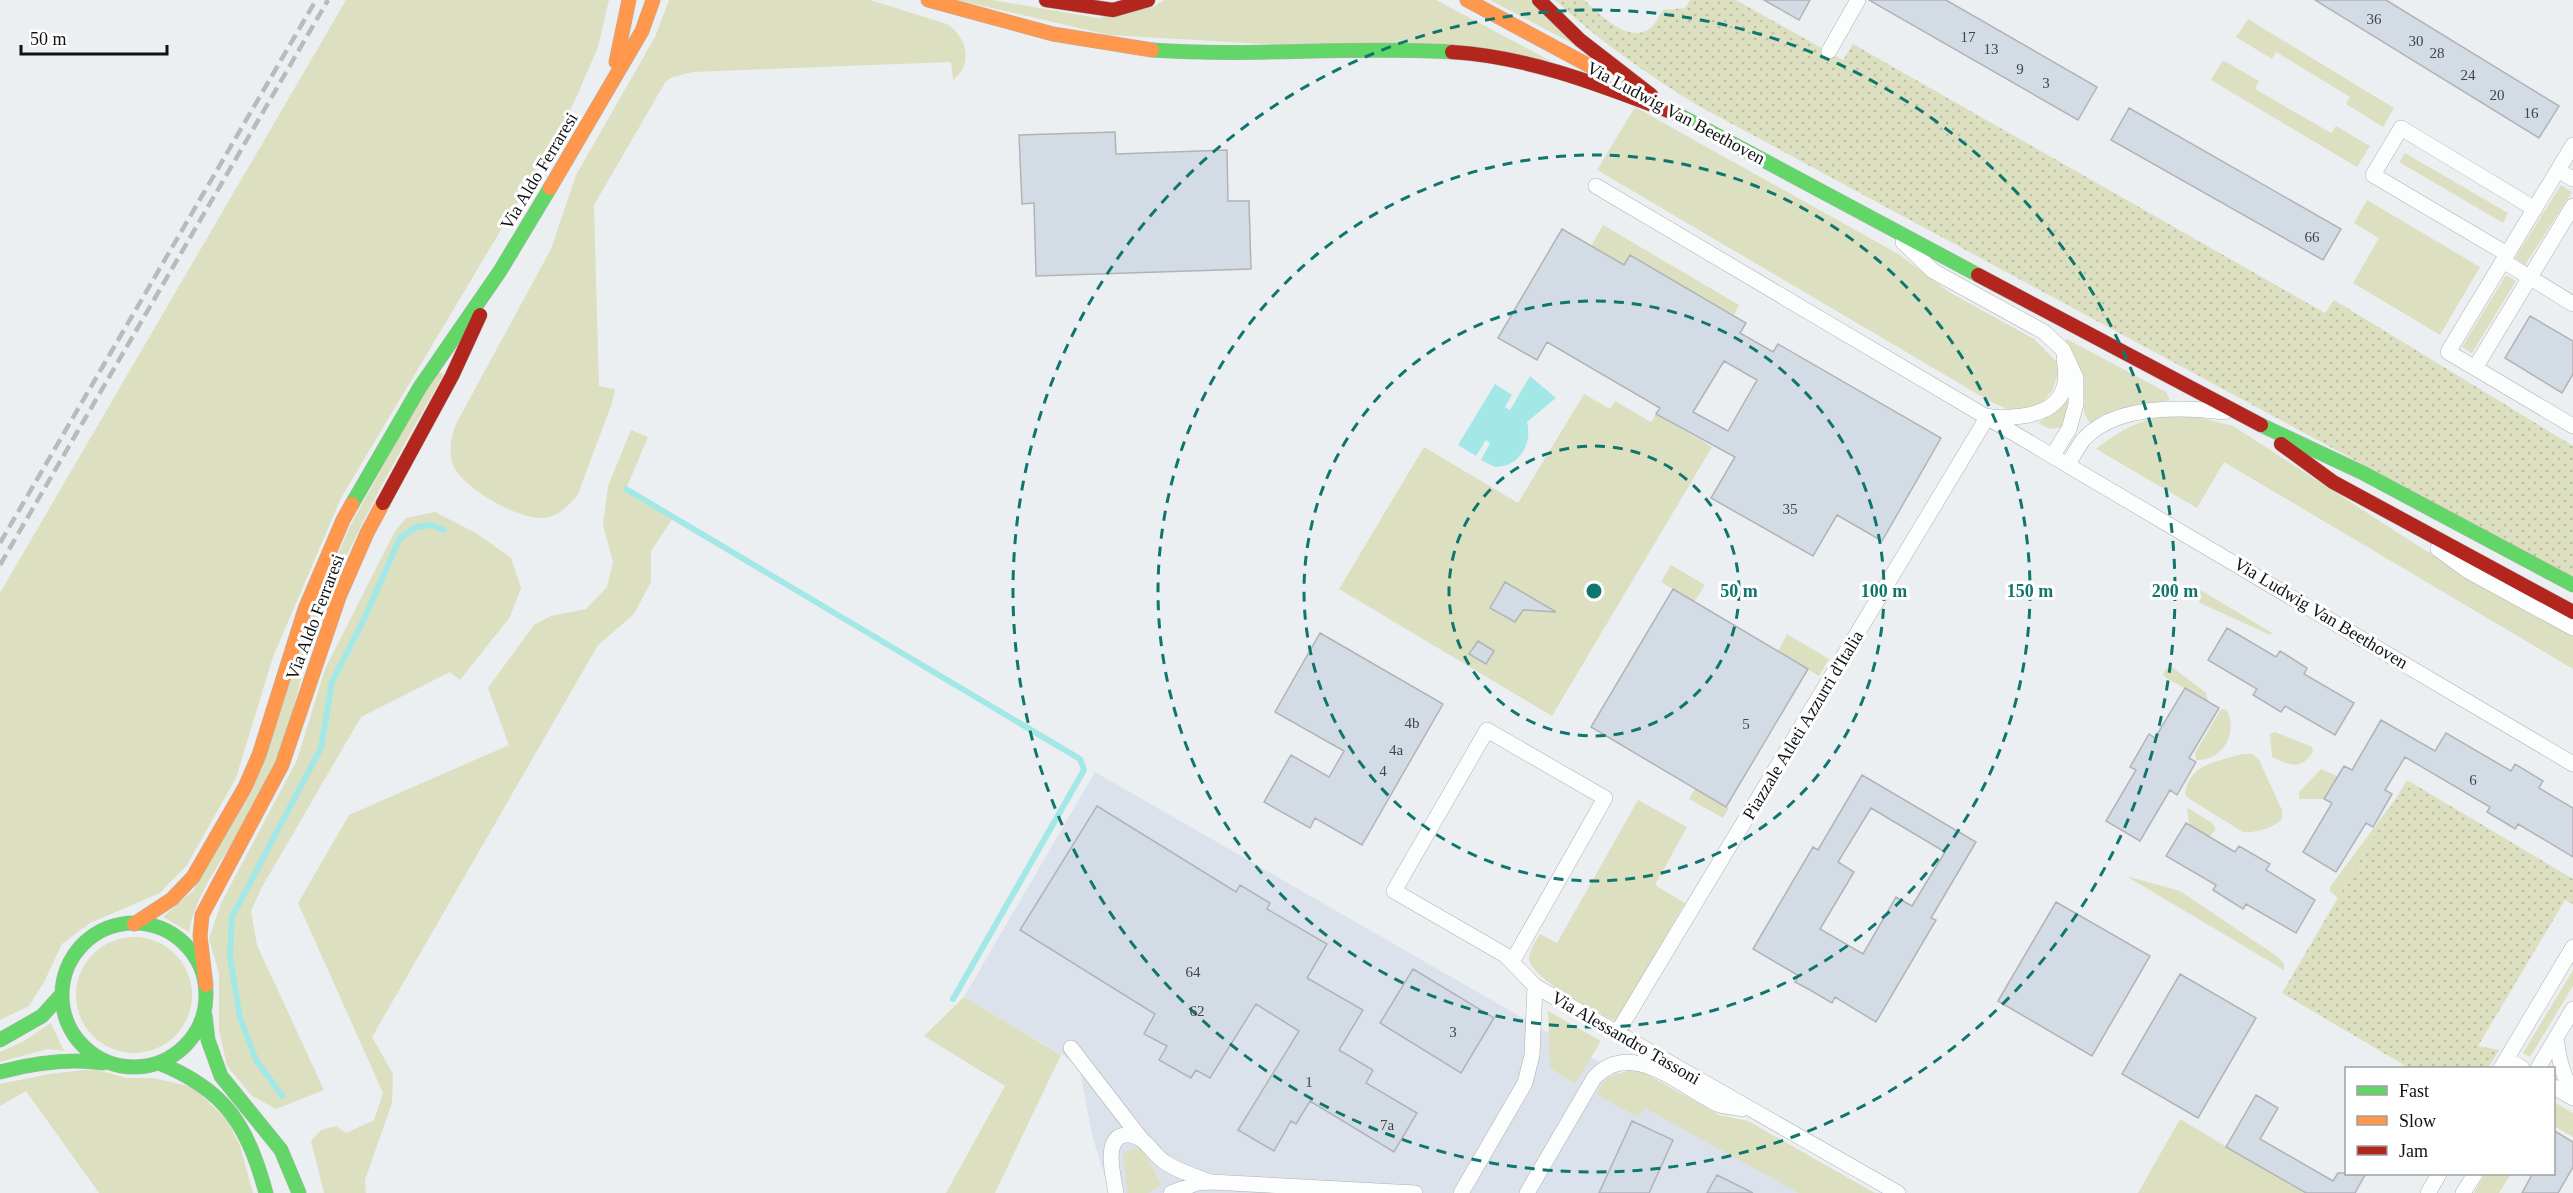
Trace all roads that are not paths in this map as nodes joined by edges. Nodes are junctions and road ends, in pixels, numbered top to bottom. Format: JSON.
{"nodes":[{"id":1,"x":629,"y":0,"type":"edge"},
{"id":2,"x":653,"y":0,"type":"edge"},
{"id":3,"x":928,"y":0,"type":"edge"},
{"id":4,"x":1046,"y":0,"type":"edge"},
{"id":5,"x":1148,"y":0,"type":"edge"},
{"id":6,"x":1467,"y":0,"type":"edge"},
{"id":7,"x":1539,"y":0,"type":"edge"},
{"id":8,"x":1858,"y":0,"type":"edge"},
{"id":9,"x":1828,"y":51,"type":"dead end"},
{"id":10,"x":609,"y":89,"type":"junction"},
{"id":11,"x":1679,"y":115,"type":"junction"},
{"id":12,"x":2573,"y":145,"type":"edge"},
{"id":13,"x":2558,"y":170,"type":"junction"},
{"id":14,"x":2573,"y":179,"type":"edge"},
{"id":15,"x":1596,"y":186,"type":"dead end"},
{"id":16,"x":2573,"y":206,"type":"edge"},
{"id":17,"x":2535,"y":208,"type":"junction"},
{"id":18,"x":1886,"y":225,"type":"junction"},
{"id":19,"x":2505,"y":258,"type":"junction"},
{"id":20,"x":500,"y":271,"type":"junction"},
{"id":21,"x":2530,"y":278,"type":"junction"},
{"id":22,"x":2573,"y":304,"type":"edge"},
{"id":23,"x":2063,"y":350,"type":"junction"},
{"id":24,"x":2475,"y":368,"type":"junction"},
{"id":25,"x":2238,"y":414,"type":"junction"},
{"id":26,"x":1988,"y":416,"type":"junction"},
{"id":27,"x":2254,"y":422,"type":"junction"},
{"id":28,"x":2573,"y":426,"type":"edge"},
{"id":29,"x":2053,"y":454,"type":"junction"},
{"id":30,"x":2068,"y":464,"type":"junction"},
{"id":31,"x":2384,"y":511,"type":"junction"},
{"id":32,"x":2573,"y":585,"type":"edge"},
{"id":33,"x":2573,"y":612,"type":"edge"},
{"id":34,"x":2573,"y":628,"type":"edge"},
{"id":35,"x":2573,"y":764,"type":"edge"},
{"id":36,"x":134,"y":924,"type":"junction"},
{"id":37,"x":2573,"y":947,"type":"edge"},
{"id":38,"x":1512,"y":962,"type":"junction"},
{"id":39,"x":206,"y":985,"type":"junction"},
{"id":40,"x":1535,"y":986,"type":"junction"},
{"id":41,"x":61,"y":996,"type":"junction"},
{"id":42,"x":205,"y":1008,"type":"junction"},
{"id":43,"x":2573,"y":1009,"type":"edge"},
{"id":44,"x":1617,"y":1033,"type":"junction"},
{"id":45,"x":2556,"y":1038,"type":"junction"},
{"id":46,"x":0,"y":1040,"type":"edge"},
{"id":47,"x":1071,"y":1048,"type":"dead end"},
{"id":48,"x":159,"y":1063,"type":"junction"},
{"id":49,"x":2504,"y":1064,"type":"edge"},
{"id":50,"x":115,"y":1065,"type":"junction"},
{"id":51,"x":2539,"y":1067,"type":"edge"},
{"id":52,"x":0,"y":1072,"type":"edge"},
{"id":53,"x":2555,"y":1088,"type":"edge"},
{"id":54,"x":2573,"y":1092,"type":"edge"},
{"id":55,"x":2573,"y":1098,"type":"edge"},
{"id":56,"x":1756,"y":1112,"type":"junction"},
{"id":57,"x":1142,"y":1140,"type":"junction"},
{"id":58,"x":2438,"y":1175,"type":"edge"},
{"id":59,"x":2474,"y":1175,"type":"edge"},
{"id":60,"x":1211,"y":1182,"type":"junction"},
{"id":61,"x":266,"y":1193,"type":"edge"},
{"id":62,"x":299,"y":1193,"type":"edge"},
{"id":63,"x":1116,"y":1193,"type":"edge"},
{"id":64,"x":1171,"y":1193,"type":"edge"},
{"id":65,"x":1415,"y":1193,"type":"edge"},
{"id":66,"x":1461,"y":1193,"type":"edge"},
{"id":67,"x":1527,"y":1193,"type":"edge"},
{"id":68,"x":1898,"y":1193,"type":"edge"},
{"id":69,"x":2428,"y":1193,"type":"edge"},
{"id":70,"x":2463,"y":1193,"type":"edge"}],
"edges":[{"from":1,"to":10,"type":"main road","name":"Via Aldo Ferraresi"},
{"from":2,"to":10,"type":"main road","name":"Via Aldo Ferraresi"},
{"from":3,"to":11,"type":"main road"},
{"from":4,"to":5,"type":"main road"},
{"from":6,"to":11,"type":"main road","name":"Via Ludwig Van Beethoven"},
{"from":7,"to":11,"type":"main road"},
{"from":8,"to":9,"type":"street"},
{"from":10,"to":20,"type":"main road","name":"Via Aldo Ferraresi"},
{"from":11,"to":18,"type":"main road","name":"Via Ludwig Van Beethoven"},
{"from":12,"to":13,"type":"street"},
{"from":13,"to":14,"type":"street"},
{"from":13,"to":17,"type":"street"},
{"from":15,"to":26,"type":"street","name":"Via Ludwig Van Beethoven"},
{"from":16,"to":21,"type":"street"},
{"from":17,"to":19,"type":"street"},
{"from":17,"to":19,"type":"street"},
{"from":18,"to":23,"type":"street","name":"Via Ludwig Van Beethoven"},
{"from":18,"to":25,"type":"main road","name":"Via Ludwig Van Beethoven"},
{"from":19,"to":21,"type":"street"},
{"from":19,"to":24,"type":"street"},
{"from":20,"to":36,"type":"main road","name":"Via Aldo Ferraresi"},
{"from":20,"to":39,"type":"main road","name":"Via Aldo Ferraresi"},
{"from":21,"to":22,"type":"street"},
{"from":21,"to":24,"type":"street"},
{"from":23,"to":26,"type":"street","name":"Via Ludwig Van Beethoven"},
{"from":23,"to":29,"type":"street","name":"Via Ludwig Van Beethoven"},
{"from":24,"to":28,"type":"street"},
{"from":25,"to":27,"type":"main road","name":"Via Ludwig Van Beethoven"},
{"from":25,"to":30,"type":"street","name":"Via Ludwig Van Beethoven"},
{"from":26,"to":29,"type":"street","name":"Via Ludwig Van Beethoven"},
{"from":26,"to":44,"type":"street","name":"Piazzale Atleti Azzurri d'Italia"},
{"from":27,"to":31,"type":"main road","name":"Via Ludwig Van Beethoven"},
{"from":27,"to":32,"type":"main road","name":"Via Ludwig Van Beethoven"},
{"from":29,"to":30,"type":"street","name":"Via Ludwig Van Beethoven"},
{"from":30,"to":35,"type":"street","name":"Via Ludwig Van Beethoven"},
{"from":31,"to":33,"type":"main road","name":"Via Ludwig Van Beethoven"},
{"from":31,"to":34,"type":"street"},
{"from":36,"to":39,"type":"main road","name":"Via Aldo Ferraresi"},
{"from":36,"to":41,"type":"main road","name":"Via Aldo Ferraresi"},
{"from":37,"to":49,"type":"street"},
{"from":38,"to":38,"type":"street"},
{"from":38,"to":40,"type":"street"},
{"from":39,"to":42,"type":"main road","name":"Via Aldo Ferraresi"},
{"from":40,"to":44,"type":"street","name":"Via Alessandro Tassoni"},
{"from":40,"to":66,"type":"street","name":"Via Alessandro Tassoni"},
{"from":41,"to":46,"type":"main road"},
{"from":41,"to":50,"type":"main road","name":"Via Aldo Ferraresi"},
{"from":42,"to":48,"type":"main road","name":"Via Aldo Ferraresi"},
{"from":42,"to":62,"type":"main road","name":"Via Aldo Ferraresi"},
{"from":43,"to":45,"type":"street"},
{"from":44,"to":56,"type":"street","name":"Via Alessandro Tassoni"},
{"from":45,"to":51,"type":"street"},
{"from":45,"to":54,"type":"street"},
{"from":47,"to":57,"type":"street"},
{"from":48,"to":50,"type":"main road","name":"Via Aldo Ferraresi"},
{"from":48,"to":61,"type":"main road"},
{"from":50,"to":52,"type":"main road"},
{"from":53,"to":55,"type":"street"},
{"from":56,"to":67,"type":"street","name":"Via Alessandro Tassoni"},
{"from":56,"to":68,"type":"street","name":"Via Alessandro Tassoni"},
{"from":57,"to":60,"type":"street"},
{"from":57,"to":63,"type":"street"},
{"from":58,"to":69,"type":"street"},
{"from":59,"to":70,"type":"street"},
{"from":60,"to":64,"type":"street"},
{"from":60,"to":65,"type":"street"}]}
